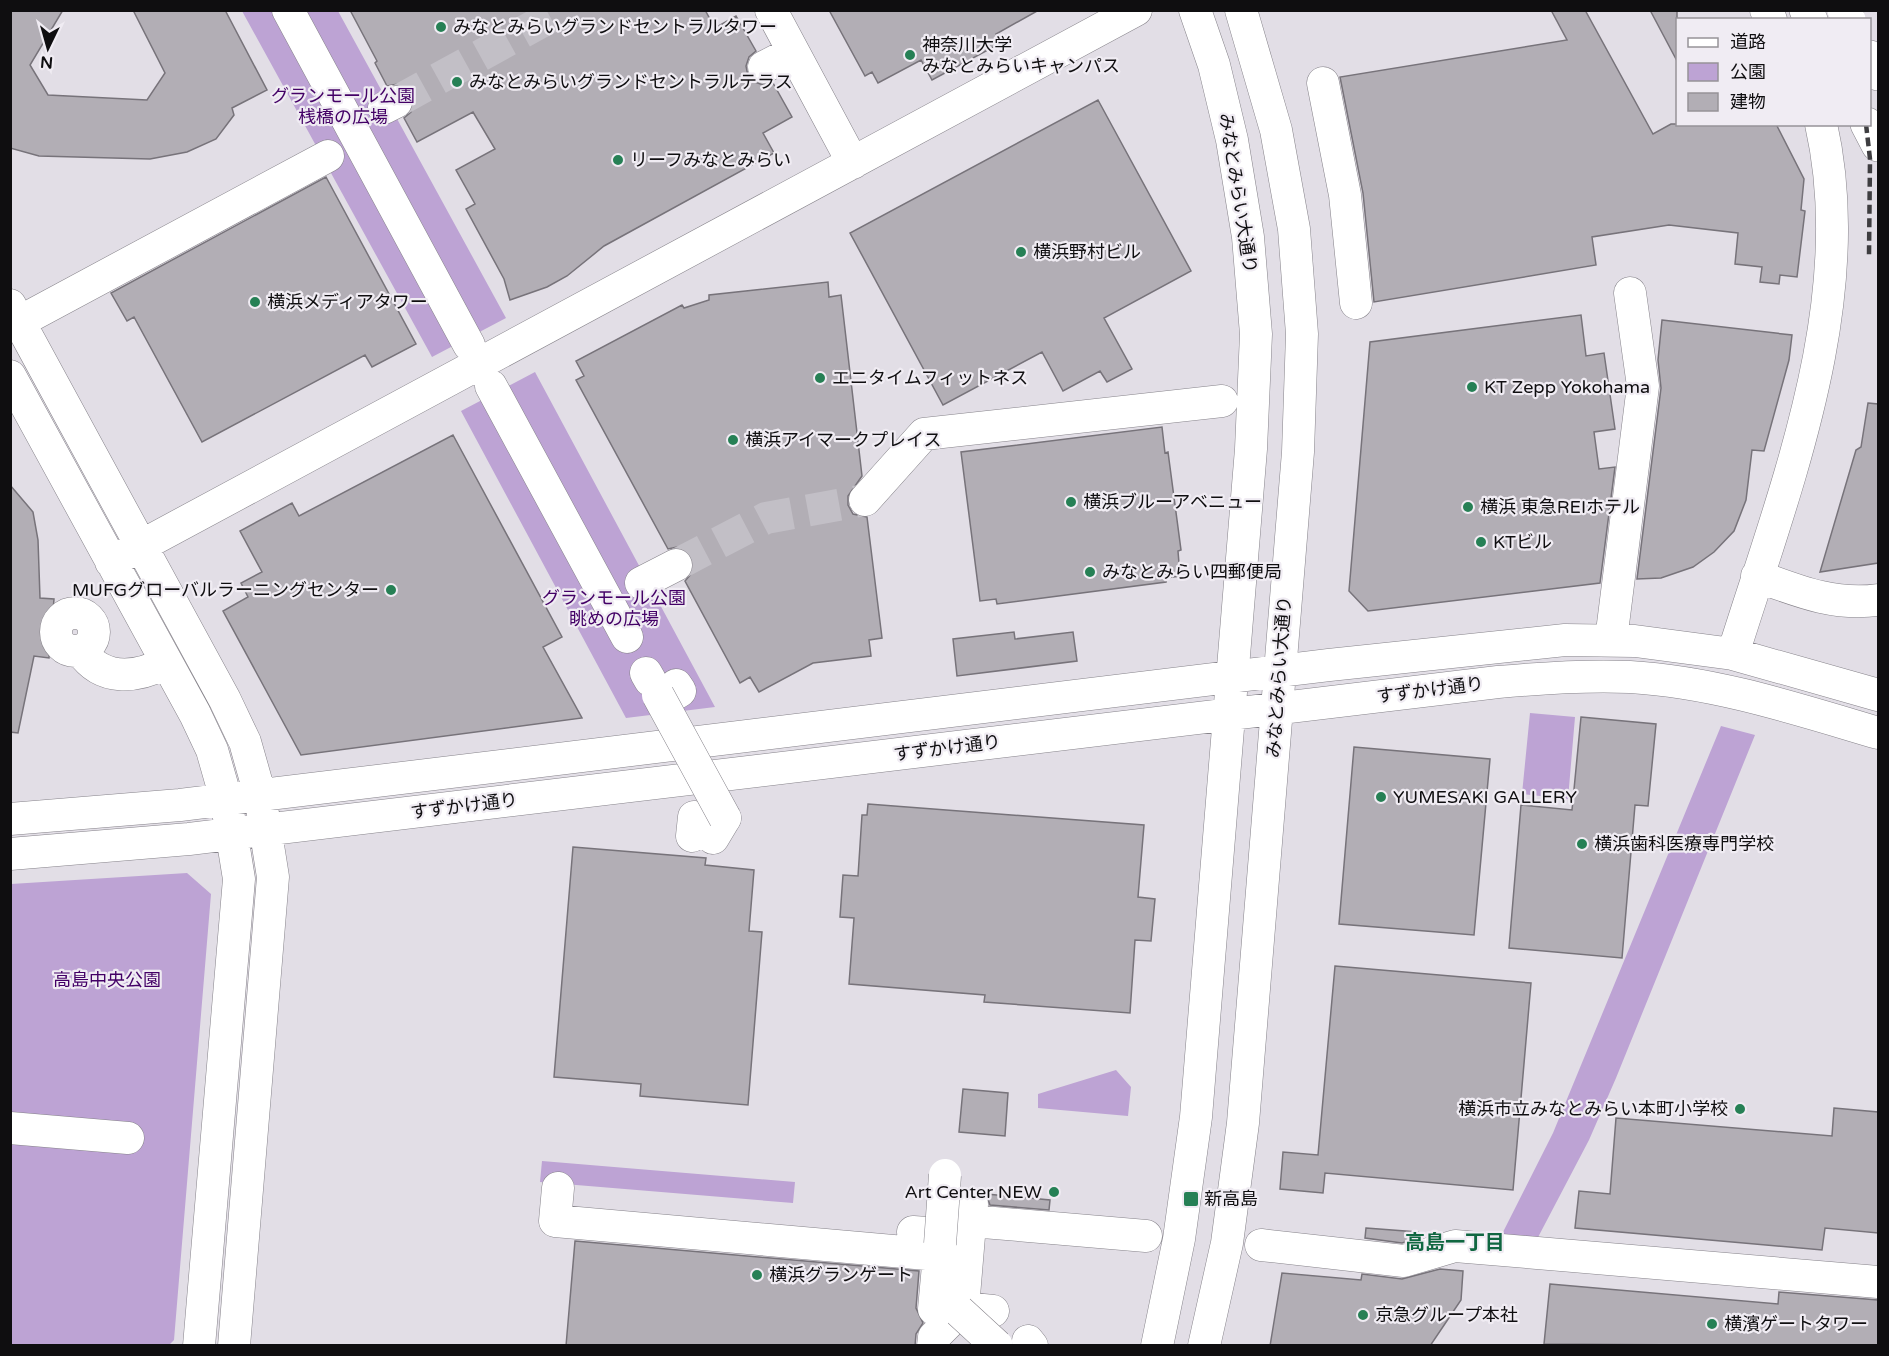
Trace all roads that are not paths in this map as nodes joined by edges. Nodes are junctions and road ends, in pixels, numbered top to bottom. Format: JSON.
{"nodes":[{"id":1,"x":288,"y":10,"type":"edge"},
{"id":2,"x":771,"y":10,"type":"edge"},
{"id":3,"x":1136,"y":10,"type":"edge"},
{"id":4,"x":1195,"y":10,"type":"edge"},
{"id":5,"x":1241,"y":10,"type":"edge"},
{"id":6,"x":793,"y":52,"type":"junction"},
{"id":7,"x":764,"y":67,"type":"dead end"},
{"id":8,"x":1323,"y":83,"type":"dead end"},
{"id":9,"x":1821,"y":126,"type":"edge"},
{"id":10,"x":1868,"y":126,"type":"edge"},
{"id":11,"x":1878,"y":145,"type":"edge"},
{"id":12,"x":328,"y":156,"type":"dead end"},
{"id":13,"x":853,"y":163,"type":"junction"},
{"id":14,"x":1630,"y":293,"type":"dead end"},
{"id":15,"x":1356,"y":303,"type":"dead end"},
{"id":16,"x":22,"y":309,"type":"edge"},
{"id":17,"x":469,"y":345,"type":"dead end"},
{"id":18,"x":10,"y":376,"type":"edge"},
{"id":19,"x":491,"y":386,"type":"dead end"},
{"id":20,"x":1222,"y":401,"type":"dead end"},
{"id":21,"x":865,"y":500,"type":"tunnel mouth"},
{"id":22,"x":141,"y":546,"type":"junction"},
{"id":23,"x":111,"y":562,"type":"junction"},
{"id":24,"x":676,"y":565,"type":"tunnel mouth"},
{"id":25,"x":1757,"y":576,"type":"junction"},
{"id":26,"x":641,"y":582,"type":"dead end"},
{"id":27,"x":1878,"y":600,"type":"edge"},
{"id":28,"x":1748,"y":607,"type":"junction"},
{"id":29,"x":1611,"y":640,"type":"junction"},
{"id":30,"x":1681,"y":646,"type":"junction"},
{"id":31,"x":81,"y":651,"type":"dead end"},
{"id":32,"x":1733,"y":654,"type":"junction"},
{"id":33,"x":166,"y":663,"type":"junction"},
{"id":34,"x":1280,"y":672,"type":"junction"},
{"id":35,"x":1231,"y":677,"type":"junction"},
{"id":36,"x":1878,"y":695,"type":"edge"},
{"id":37,"x":1277,"y":709,"type":"junction"},
{"id":38,"x":1228,"y":714,"type":"junction"},
{"id":39,"x":1878,"y":733,"type":"edge"},
{"id":40,"x":260,"y":795,"type":"junction"},
{"id":41,"x":226,"y":799,"type":"junction"},
{"id":42,"x":10,"y":819,"type":"edge"},
{"id":43,"x":706,"y":827,"type":"dead end"},
{"id":44,"x":267,"y":830,"type":"junction"},
{"id":45,"x":233,"y":834,"type":"junction"},
{"id":46,"x":10,"y":854,"type":"edge"},
{"id":47,"x":10,"y":1128,"type":"edge"},
{"id":48,"x":128,"y":1138,"type":"dead end"},
{"id":49,"x":945,"y":1175,"type":"dead end"},
{"id":50,"x":959,"y":1216,"type":"junction"},
{"id":51,"x":1146,"y":1236,"type":"dead end"},
{"id":52,"x":1261,"y":1245,"type":"dead end"},
{"id":53,"x":939,"y":1249,"type":"junction"},
{"id":54,"x":1878,"y":1282,"type":"edge"},
{"id":55,"x":949,"y":1308,"type":"junction"},
{"id":56,"x":199,"y":1346,"type":"edge"},
{"id":57,"x":234,"y":1346,"type":"edge"},
{"id":58,"x":933,"y":1346,"type":"edge"},
{"id":59,"x":997,"y":1346,"type":"edge"},
{"id":60,"x":1157,"y":1346,"type":"edge"},
{"id":61,"x":1204,"y":1346,"type":"edge"}],
"edges":[{"from":1,"to":17,"type":"street"},
{"from":2,"to":6,"type":"street"},
{"from":3,"to":13,"type":"street"},
{"from":4,"to":35,"type":"street","name":"みなとみらい大通り"},
{"from":5,"to":34,"type":"street","name":"みなとみらい大通り"},
{"from":6,"to":7,"type":"street"},
{"from":6,"to":13,"type":"street"},
{"from":8,"to":15,"type":"street"},
{"from":9,"to":25,"type":"street"},
{"from":10,"to":11,"type":"highway"},
{"from":12,"to":16,"type":"street"},
{"from":13,"to":22,"type":"street"},
{"from":14,"to":29,"type":"street"},
{"from":16,"to":22,"type":"street"},
{"from":18,"to":23,"type":"street"},
{"from":19,"to":43,"type":"street","bridge":true},
{"from":20,"to":21,"type":"street"},
{"from":22,"to":23,"type":"street"},
{"from":22,"to":40,"type":"street"},
{"from":23,"to":33,"type":"street"},
{"from":24,"to":26,"type":"street"},
{"from":25,"to":27,"type":"street"},
{"from":25,"to":28,"type":"street"},
{"from":28,"to":30,"type":"street"},
{"from":28,"to":32,"type":"street"},
{"from":29,"to":30,"type":"street","name":"すずかけ通り"},
{"from":29,"to":34,"type":"street","name":"すずかけ通り"},
{"from":30,"to":32,"type":"street","name":"すずかけ通り"},
{"from":31,"to":33,"type":"street"},
{"from":32,"to":36,"type":"street","name":"すずかけ通り"},
{"from":33,"to":41,"type":"street"},
{"from":34,"to":35,"type":"street","name":"すずかけ通り"},
{"from":34,"to":37,"type":"street","name":"みなとみらい大通り"},
{"from":35,"to":38,"type":"street","name":"みなとみらい大通り"},
{"from":35,"to":40,"type":"street","name":"すずかけ通り"},
{"from":37,"to":38,"type":"street","name":"すずかけ通り"},
{"from":37,"to":39,"type":"street","name":"すずかけ通り"},
{"from":37,"to":61,"type":"street","name":"みなとみらい大通り"},
{"from":38,"to":44,"type":"street","name":"すずかけ通り"},
{"from":38,"to":60,"type":"street","name":"みなとみらい大通り"},
{"from":40,"to":41,"type":"street","name":"すずかけ通り"},
{"from":40,"to":44,"type":"street"},
{"from":41,"to":42,"type":"street","name":"すずかけ通り"},
{"from":41,"to":45,"type":"street"},
{"from":44,"to":45,"type":"street","name":"すずかけ通り"},
{"from":44,"to":57,"type":"street"},
{"from":45,"to":46,"type":"street","name":"すずかけ通り"},
{"from":45,"to":56,"type":"street"},
{"from":47,"to":48,"type":"street"},
{"from":49,"to":50,"type":"street","bridge":true},
{"from":50,"to":51,"type":"street"},
{"from":50,"to":53,"type":"street","bridge":true},
{"from":50,"to":53,"type":"street"},
{"from":50,"to":55,"type":"street"},
{"from":52,"to":54,"type":"street"},
{"from":53,"to":55,"type":"street"},
{"from":55,"to":58,"type":"street"},
{"from":55,"to":59,"type":"street","bridge":true}]}
